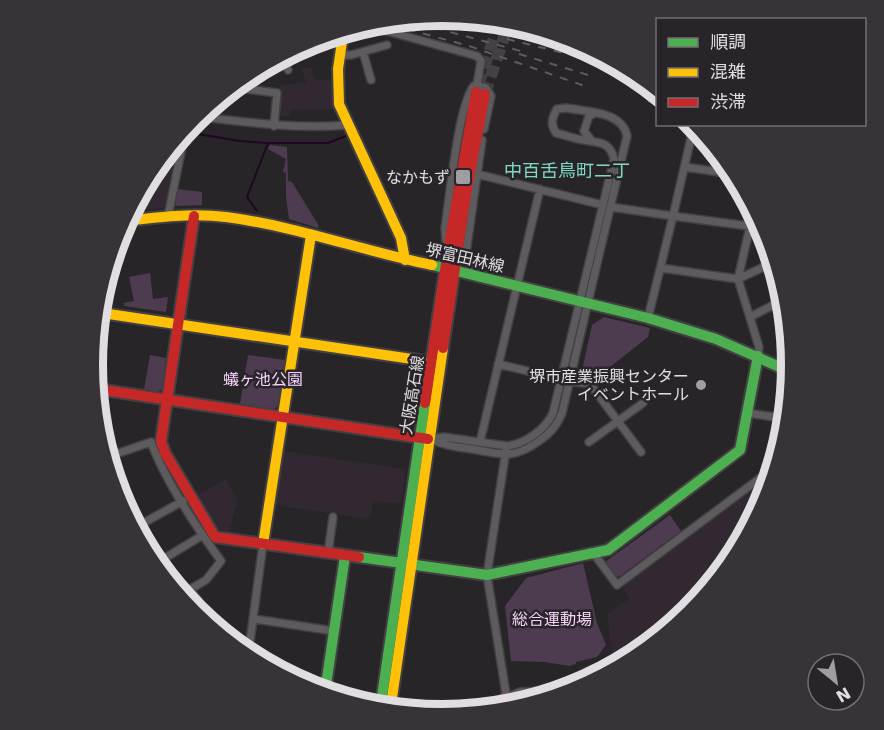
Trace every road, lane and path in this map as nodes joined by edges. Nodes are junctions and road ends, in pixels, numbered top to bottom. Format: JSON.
{"nodes":[{"id":1,"x":385,"y":30,"type":"edge"},
{"id":2,"x":342,"y":41,"type":"edge"},
{"id":3,"x":387,"y":45,"type":"dead end"},
{"id":4,"x":363,"y":52,"type":"junction"},
{"id":5,"x":339,"y":55,"type":"junction"},
{"id":6,"x":286,"y":64,"type":"edge"},
{"id":7,"x":288,"y":70,"type":"dead end"},
{"id":8,"x":371,"y":80,"type":"dead end"},
{"id":9,"x":245,"y":89,"type":"edge"},
{"id":10,"x":479,"y":90,"type":"junction"},
{"id":11,"x":595,"y":113,"type":"junction"},
{"id":12,"x":210,"y":118,"type":"edge"},
{"id":13,"x":348,"y":125,"type":"junction"},
{"id":14,"x":274,"y":126,"type":"junction"},
{"id":15,"x":692,"y":135,"type":"edge"},
{"id":16,"x":592,"y":141,"type":"junction"},
{"id":17,"x":182,"y":147,"type":"edge"},
{"id":18,"x":685,"y":167,"type":"junction"},
{"id":19,"x":721,"y":171,"type":"edge"},
{"id":20,"x":477,"y":174,"type":"junction"},
{"id":21,"x":540,"y":189,"type":"junction"},
{"id":22,"x":603,"y":205,"type":"junction"},
{"id":23,"x":611,"y":207,"type":"junction"},
{"id":24,"x":168,"y":216,"type":"junction"},
{"id":25,"x":194,"y":216,"type":"junction"},
{"id":26,"x":674,"y":216,"type":"junction"},
{"id":27,"x":136,"y":220,"type":"edge"},
{"id":28,"x":750,"y":226,"type":"joint"},
{"id":29,"x":311,"y":235,"type":"junction"},
{"id":30,"x":405,"y":260,"type":"junction"},
{"id":31,"x":766,"y":266,"type":"edge"},
{"id":32,"x":661,"y":268,"type":"junction"},
{"id":33,"x":451,"y":270,"type":"junction"},
{"id":34,"x":476,"y":275,"type":"junction"},
{"id":35,"x":738,"y":279,"type":"junction"},
{"id":36,"x":517,"y":285,"type":"junction"},
{"id":37,"x":584,"y":303,"type":"junction"},
{"id":38,"x":776,"y":304,"type":"edge"},
{"id":39,"x":107,"y":313,"type":"edge"},
{"id":40,"x":750,"y":317,"type":"junction"},
{"id":41,"x":648,"y":318,"type":"junction"},
{"id":42,"x":178,"y":324,"type":"junction"},
{"id":43,"x":295,"y":341,"type":"junction"},
{"id":44,"x":758,"y":356,"type":"junction"},
{"id":45,"x":432,"y":362,"type":"junction"},
{"id":46,"x":498,"y":364,"type":"junction"},
{"id":47,"x":782,"y":368,"type":"edge"},
{"id":48,"x":561,"y":380,"type":"junction"},
{"id":49,"x":569,"y":381,"type":"junction"},
{"id":50,"x":103,"y":390,"type":"edge"},
{"id":51,"x":167,"y":399,"type":"junction"},
{"id":52,"x":643,"y":403,"type":"dead end"},
{"id":53,"x":748,"y":413,"type":"junction"},
{"id":54,"x":283,"y":417,"type":"junction"},
{"id":55,"x":777,"y":417,"type":"edge"},
{"id":56,"x":618,"y":421,"type":"junction"},
{"id":57,"x":426,"y":438,"type":"junction"},
{"id":58,"x":480,"y":442,"type":"junction"},
{"id":59,"x":589,"y":442,"type":"dead end"},
{"id":60,"x":506,"y":450,"type":"junction"},
{"id":61,"x":641,"y":452,"type":"dead end"},
{"id":62,"x":114,"y":454,"type":"edge"},
{"id":63,"x":762,"y":477,"type":"edge"},
{"id":64,"x":183,"y":501,"type":"junction"},
{"id":65,"x":333,"y":517,"type":"dead end"},
{"id":66,"x":143,"y":524,"type":"edge"},
{"id":67,"x":203,"y":535,"type":"junction"},
{"id":68,"x":263,"y":544,"type":"junction"},
{"id":69,"x":328,"y":553,"type":"junction"},
{"id":70,"x":594,"y":554,"type":"junction"},
{"id":71,"x":345,"y":556,"type":"junction"},
{"id":72,"x":164,"y":559,"type":"edge"},
{"id":73,"x":406,"y":565,"type":"junction"},
{"id":74,"x":487,"y":575,"type":"junction"},
{"id":75,"x":190,"y":589,"type":"joint"},
{"id":76,"x":197,"y":600,"type":"edge"},
{"id":77,"x":254,"y":619,"type":"junction"},
{"id":78,"x":334,"y":631,"type":"junction"},
{"id":79,"x":250,"y":645,"type":"edge"},
{"id":80,"x":326,"y":684,"type":"edge"},
{"id":81,"x":535,"y":691,"type":"edge"},
{"id":82,"x":510,"y":697,"type":"edge"},
{"id":83,"x":382,"y":699,"type":"edge"},
{"id":84,"x":504,"y":699,"type":"edge"},
{"id":85,"x":391,"y":701,"type":"edge"}],
"edges":[{"from":1,"to":10,"type":"street"},
{"from":2,"to":5,"type":"street"},
{"from":3,"to":4,"type":"street"},
{"from":4,"to":5,"type":"street"},
{"from":4,"to":8,"type":"street"},
{"from":5,"to":13,"type":"street"},
{"from":6,"to":7,"type":"street"},
{"from":9,"to":14,"type":"street"},
{"from":10,"to":20,"type":"street"},
{"from":10,"to":33,"type":"street","name":"大阪高石線"},
{"from":10,"to":33,"type":"street","name":"大阪高石線"},
{"from":11,"to":16,"type":"street"},
{"from":11,"to":16,"type":"street"},
{"from":11,"to":23,"type":"street"},
{"from":12,"to":14,"type":"street"},
{"from":13,"to":14,"type":"street"},
{"from":13,"to":30,"type":"street"},
{"from":15,"to":18,"type":"street"},
{"from":16,"to":22,"type":"street"},
{"from":17,"to":24,"type":"street"},
{"from":18,"to":19,"type":"street"},
{"from":18,"to":26,"type":"street"},
{"from":20,"to":21,"type":"street"},
{"from":20,"to":34,"type":"street"},
{"from":21,"to":22,"type":"street"},
{"from":21,"to":36,"type":"street"},
{"from":22,"to":37,"type":"street"},
{"from":23,"to":26,"type":"street"},
{"from":23,"to":37,"type":"street"},
{"from":24,"to":25,"type":"street","name":"堺富田林線"},
{"from":24,"to":27,"type":"street","name":"堺富田林線"},
{"from":25,"to":29,"type":"street","name":"堺富田林線"},
{"from":25,"to":42,"type":"street"},
{"from":26,"to":28,"type":"street"},
{"from":26,"to":32,"type":"street"},
{"from":28,"to":35,"type":"street"},
{"from":29,"to":30,"type":"street","name":"堺富田林線"},
{"from":29,"to":43,"type":"street"},
{"from":30,"to":33,"type":"street","name":"堺富田林線"},
{"from":31,"to":35,"type":"street"},
{"from":32,"to":35,"type":"street"},
{"from":32,"to":41,"type":"street"},
{"from":33,"to":34,"type":"street","name":"堺富田林線"},
{"from":33,"to":45,"type":"street","name":"大阪高石線"},
{"from":33,"to":57,"type":"street","name":"大阪高石線"},
{"from":34,"to":36,"type":"street","name":"堺富田林線"},
{"from":35,"to":40,"type":"street"},
{"from":36,"to":37,"type":"street","name":"堺富田林線"},
{"from":36,"to":46,"type":"street"},
{"from":37,"to":41,"type":"street","name":"堺富田林線"},
{"from":37,"to":48,"type":"street"},
{"from":37,"to":49,"type":"street"},
{"from":38,"to":40,"type":"street"},
{"from":39,"to":42,"type":"street"},
{"from":40,"to":44,"type":"street"},
{"from":41,"to":44,"type":"street","name":"堺富田林線"},
{"from":42,"to":43,"type":"street"},
{"from":42,"to":51,"type":"street"},
{"from":43,"to":45,"type":"street"},
{"from":43,"to":54,"type":"street"},
{"from":44,"to":47,"type":"street","name":"堺富田林線"},
{"from":44,"to":53,"type":"street"},
{"from":45,"to":57,"type":"street","name":"大阪高石線"},
{"from":46,"to":48,"type":"street"},
{"from":46,"to":58,"type":"street"},
{"from":48,"to":60,"type":"street"},
{"from":49,"to":56,"type":"street"},
{"from":49,"to":60,"type":"street"},
{"from":50,"to":51,"type":"street"},
{"from":51,"to":54,"type":"street"},
{"from":51,"to":68,"type":"street"},
{"from":52,"to":56,"type":"street"},
{"from":53,"to":55,"type":"street"},
{"from":53,"to":70,"type":"street"},
{"from":54,"to":57,"type":"street"},
{"from":54,"to":68,"type":"street"},
{"from":56,"to":59,"type":"street"},
{"from":56,"to":61,"type":"street"},
{"from":57,"to":58,"type":"street"},
{"from":57,"to":60,"type":"street"},
{"from":57,"to":73,"type":"street","name":"大阪高石線"},
{"from":58,"to":60,"type":"street"},
{"from":60,"to":74,"type":"street"},
{"from":62,"to":64,"type":"street"},
{"from":63,"to":70,"type":"street"},
{"from":64,"to":66,"type":"street"},
{"from":64,"to":67,"type":"street"},
{"from":65,"to":69,"type":"street"},
{"from":67,"to":72,"type":"street"},
{"from":67,"to":75,"type":"street"},
{"from":68,"to":69,"type":"street"},
{"from":68,"to":77,"type":"street"},
{"from":69,"to":71,"type":"street"},
{"from":70,"to":74,"type":"street"},
{"from":71,"to":73,"type":"street"},
{"from":71,"to":78,"type":"street"},
{"from":73,"to":74,"type":"street"},
{"from":73,"to":83,"type":"street","name":"大阪高石線"},
{"from":73,"to":85,"type":"street","name":"大阪高石線"},
{"from":74,"to":84,"type":"street"},
{"from":75,"to":76,"type":"street"},
{"from":77,"to":78,"type":"street"},
{"from":77,"to":79,"type":"street"},
{"from":78,"to":80,"type":"street"},
{"from":81,"to":82,"type":"street"}]}
